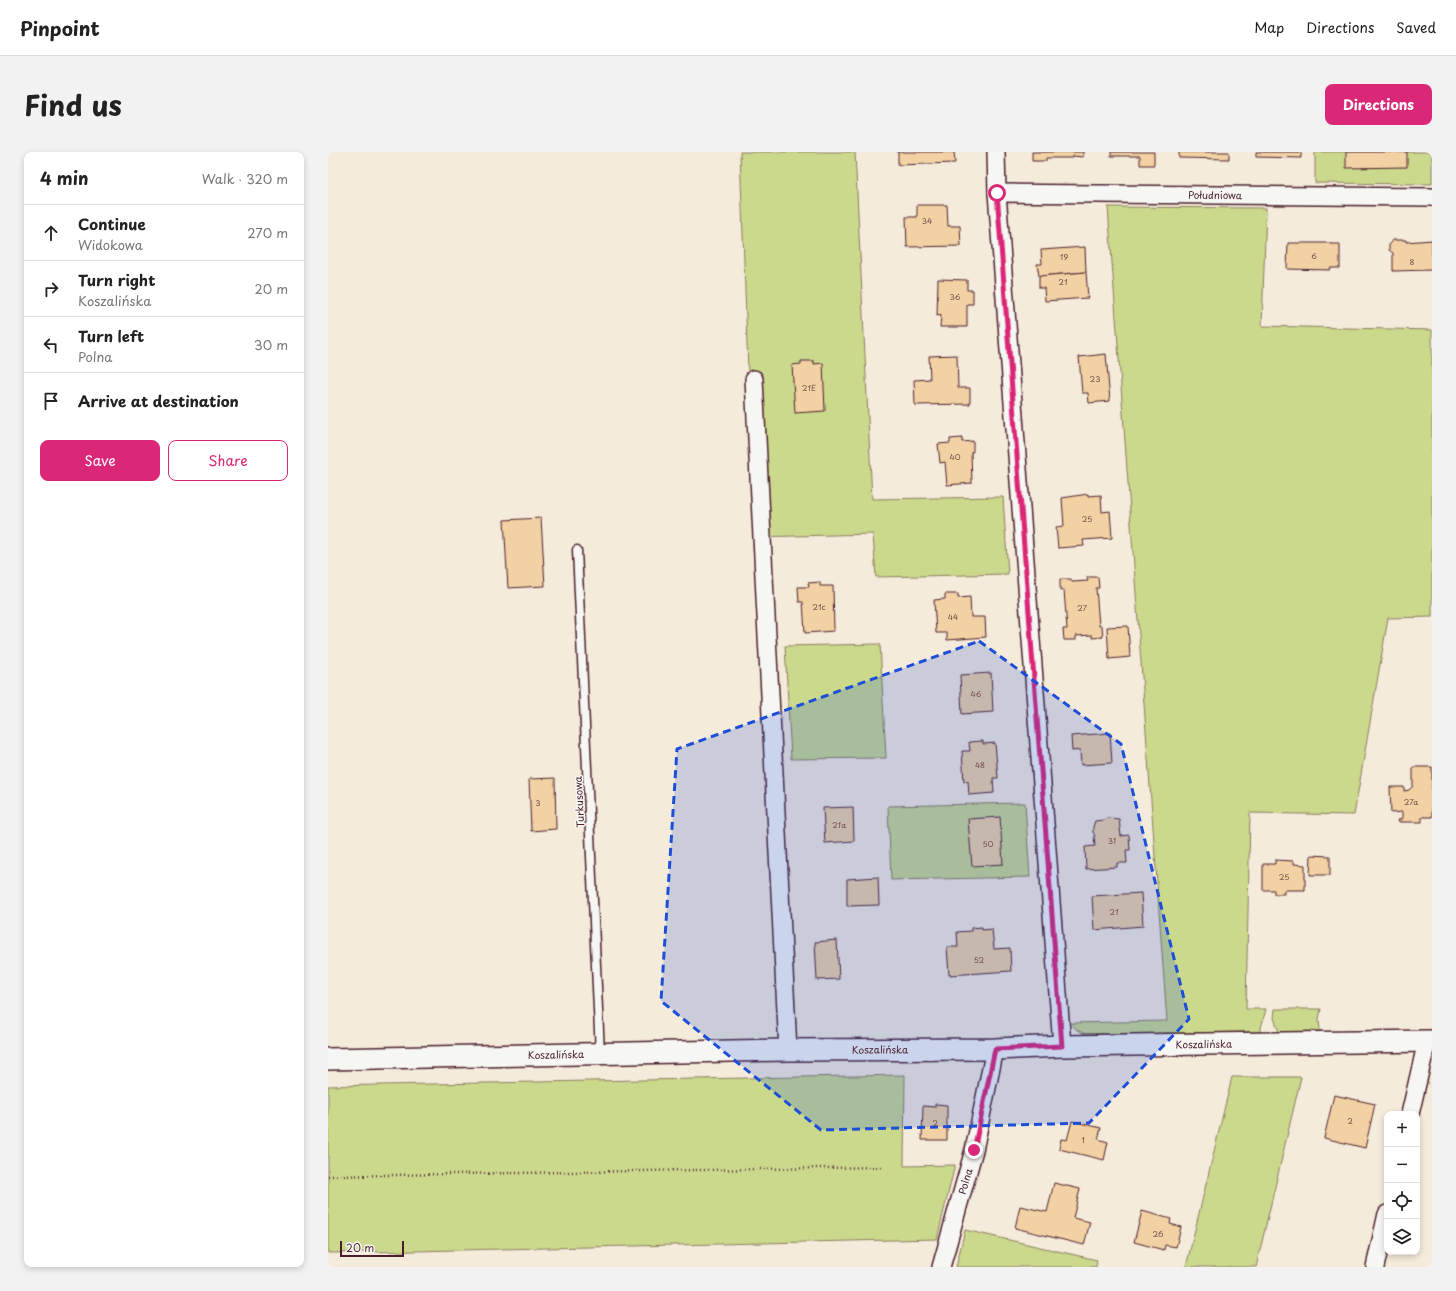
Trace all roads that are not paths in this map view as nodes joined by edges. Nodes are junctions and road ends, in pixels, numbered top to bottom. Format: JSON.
{"nodes":[{"id":1,"x":996,"y":152,"type":"edge"},
{"id":2,"x":997,"y":193,"type":"junction"},
{"id":3,"x":1432,"y":197,"type":"edge"},
{"id":4,"x":754,"y":380,"type":"dead end"},
{"id":5,"x":577,"y":550,"type":"dead end"},
{"id":6,"x":1430,"y":1041,"type":"edge"},
{"id":7,"x":1062,"y":1046,"type":"junction"},
{"id":8,"x":995,"y":1049,"type":"junction"},
{"id":9,"x":788,"y":1050,"type":"junction"},
{"id":10,"x":600,"y":1054,"type":"junction"},
{"id":11,"x":328,"y":1059,"type":"edge"},
{"id":12,"x":1411,"y":1111,"type":"edge"},
{"id":13,"x":1386,"y":1219,"type":"edge"},
{"id":14,"x":941,"y":1267,"type":"edge"},
{"id":15,"x":1375,"y":1267,"type":"edge"}],
"edges":[{"from":1,"to":2,"type":"street"},
{"from":2,"to":3,"type":"street","name":"Południowa"},
{"from":2,"to":7,"type":"street"},
{"from":4,"to":9,"type":"street"},
{"from":5,"to":10,"type":"lane","name":"Turkusowa"},
{"from":6,"to":7,"type":"street","name":"Koszalińska"},
{"from":6,"to":12,"type":"street"},
{"from":7,"to":8,"type":"street","name":"Koszalińska"},
{"from":8,"to":9,"type":"street","name":"Koszalińska"},
{"from":8,"to":14,"type":"street","name":"Polna"},
{"from":9,"to":10,"type":"street","name":"Koszalińska"},
{"from":10,"to":11,"type":"street","name":"Koszalińska"},
{"from":13,"to":15,"type":"street"}]}
